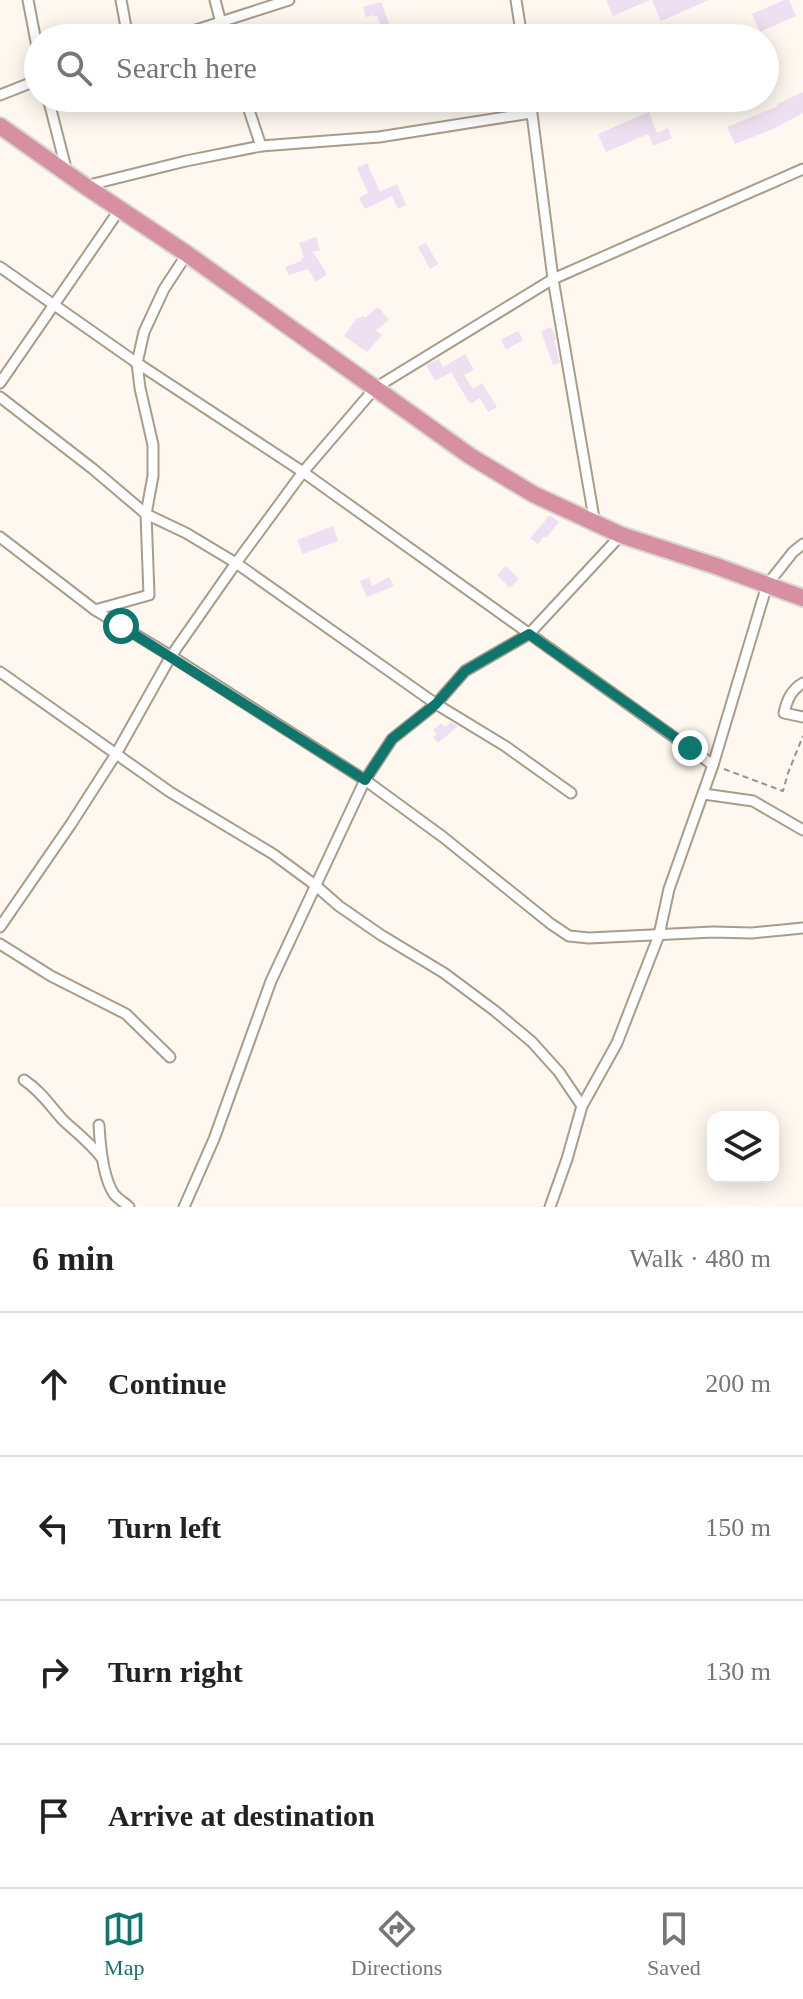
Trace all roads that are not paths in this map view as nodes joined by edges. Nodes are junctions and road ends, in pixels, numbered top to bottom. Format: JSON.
{"nodes":[{"id":1,"x":28,"y":0,"type":"edge"},
{"id":2,"x":121,"y":0,"type":"edge"},
{"id":3,"x":215,"y":0,"type":"edge"},
{"id":4,"x":289,"y":0,"type":"edge"},
{"id":5,"x":516,"y":0,"type":"edge"},
{"id":6,"x":220,"y":22,"type":"junction"},
{"id":7,"x":33,"y":24,"type":"edge"},
{"id":8,"x":125,"y":24,"type":"edge"},
{"id":9,"x":214,"y":24,"type":"edge"},
{"id":10,"x":520,"y":24,"type":"edge"},
{"id":11,"x":24,"y":86,"type":"edge"},
{"id":12,"x":0,"y":95,"type":"edge"},
{"id":13,"x":52,"y":112,"type":"edge"},
{"id":14,"x":250,"y":112,"type":"edge"},
{"id":15,"x":531,"y":113,"type":"joint"},
{"id":16,"x":0,"y":126,"type":"edge"},
{"id":17,"x":261,"y":146,"type":"junction"},
{"id":18,"x":803,"y":169,"type":"edge"},
{"id":19,"x":67,"y":172,"type":"junction"},
{"id":20,"x":85,"y":186,"type":"junction"},
{"id":21,"x":120,"y":209,"type":"junction"},
{"id":22,"x":187,"y":254,"type":"junction"},
{"id":23,"x":0,"y":267,"type":"edge"},
{"id":24,"x":553,"y":279,"type":"junction"},
{"id":25,"x":55,"y":305,"type":"junction"},
{"id":26,"x":137,"y":363,"type":"junction"},
{"id":27,"x":0,"y":383,"type":"edge"},
{"id":28,"x":375,"y":388,"type":"junction"},
{"id":29,"x":0,"y":397,"type":"edge"},
{"id":30,"x":303,"y":472,"type":"junction"},
{"id":31,"x":146,"y":514,"type":"junction"},
{"id":32,"x":595,"y":524,"type":"junction"},
{"id":33,"x":621,"y":535,"type":"junction"},
{"id":34,"x":0,"y":537,"type":"edge"},
{"id":35,"x":803,"y":544,"type":"edge"},
{"id":36,"x":236,"y":563,"type":"junction"},
{"id":37,"x":767,"y":585,"type":"junction"},
{"id":38,"x":803,"y":598,"type":"edge"},
{"id":39,"x":95,"y":610,"type":"junction"},
{"id":40,"x":529,"y":634,"type":"junction"},
{"id":41,"x":171,"y":656,"type":"junction"},
{"id":42,"x":0,"y":672,"type":"edge"},
{"id":43,"x":803,"y":683,"type":"edge"},
{"id":44,"x":436,"y":704,"type":"junction"},
{"id":45,"x":803,"y":717,"type":"edge"},
{"id":46,"x":116,"y":754,"type":"junction"},
{"id":47,"x":713,"y":765,"type":"junction"},
{"id":48,"x":365,"y":780,"type":"junction"},
{"id":49,"x":571,"y":793,"type":"dead end"},
{"id":50,"x":704,"y":794,"type":"junction"},
{"id":51,"x":803,"y":830,"type":"edge"},
{"id":52,"x":315,"y":885,"type":"junction"},
{"id":53,"x":0,"y":927,"type":"edge"},
{"id":54,"x":803,"y":928,"type":"edge"},
{"id":55,"x":659,"y":935,"type":"junction"},
{"id":56,"x":0,"y":944,"type":"edge"},
{"id":57,"x":170,"y":1057,"type":"dead end"},
{"id":58,"x":24,"y":1080,"type":"dead end"},
{"id":59,"x":582,"y":1106,"type":"junction"},
{"id":60,"x":99,"y":1125,"type":"dead end"},
{"id":61,"x":101,"y":1157,"type":"junction"},
{"id":62,"x":114,"y":1194,"type":"junction"},
{"id":63,"x":117,"y":1207,"type":"edge"},
{"id":64,"x":129,"y":1207,"type":"edge"},
{"id":65,"x":184,"y":1207,"type":"edge"},
{"id":66,"x":550,"y":1207,"type":"edge"}],
"edges":[{"from":1,"to":7,"type":"street"},
{"from":2,"to":8,"type":"street"},
{"from":3,"to":6,"type":"street"},
{"from":4,"to":6,"type":"street"},
{"from":5,"to":10,"type":"street"},
{"from":6,"to":9,"type":"street"},
{"from":11,"to":12,"type":"street"},
{"from":13,"to":19,"type":"street"},
{"from":14,"to":17,"type":"street"},
{"from":15,"to":17,"type":"street"},
{"from":15,"to":24,"type":"street"},
{"from":16,"to":19,"type":"highway"},
{"from":17,"to":20,"type":"street"},
{"from":18,"to":24,"type":"street"},
{"from":19,"to":20,"type":"highway"},
{"from":20,"to":21,"type":"highway"},
{"from":21,"to":22,"type":"highway"},
{"from":21,"to":25,"type":"street"},
{"from":22,"to":26,"type":"street"},
{"from":22,"to":28,"type":"highway"},
{"from":23,"to":25,"type":"street"},
{"from":24,"to":28,"type":"street"},
{"from":24,"to":32,"type":"street"},
{"from":25,"to":26,"type":"street"},
{"from":25,"to":27,"type":"street"},
{"from":26,"to":30,"type":"street"},
{"from":26,"to":31,"type":"street"},
{"from":28,"to":30,"type":"street"},
{"from":28,"to":32,"type":"highway"},
{"from":29,"to":31,"type":"street"},
{"from":30,"to":36,"type":"street"},
{"from":30,"to":40,"type":"street"},
{"from":31,"to":36,"type":"street"},
{"from":31,"to":39,"type":"street"},
{"from":32,"to":33,"type":"highway"},
{"from":33,"to":37,"type":"highway"},
{"from":33,"to":40,"type":"street"},
{"from":34,"to":39,"type":"street"},
{"from":35,"to":37,"type":"street"},
{"from":36,"to":41,"type":"street"},
{"from":36,"to":44,"type":"street"},
{"from":37,"to":38,"type":"highway"},
{"from":37,"to":47,"type":"street"},
{"from":39,"to":41,"type":"street"},
{"from":40,"to":44,"type":"street"},
{"from":40,"to":47,"type":"street"},
{"from":41,"to":46,"type":"street"},
{"from":41,"to":48,"type":"street"},
{"from":42,"to":46,"type":"street"},
{"from":43,"to":45,"type":"street"},
{"from":44,"to":48,"type":"street"},
{"from":44,"to":49,"type":"street"},
{"from":46,"to":52,"type":"street"},
{"from":46,"to":53,"type":"street"},
{"from":47,"to":50,"type":"street"},
{"from":48,"to":52,"type":"street"},
{"from":48,"to":55,"type":"street"},
{"from":50,"to":51,"type":"street"},
{"from":50,"to":55,"type":"street"},
{"from":52,"to":59,"type":"street"},
{"from":52,"to":65,"type":"street"},
{"from":54,"to":55,"type":"street"},
{"from":55,"to":59,"type":"street"},
{"from":56,"to":57,"type":"street"},
{"from":58,"to":61,"type":"street"},
{"from":59,"to":66,"type":"street"},
{"from":60,"to":61,"type":"street"},
{"from":61,"to":62,"type":"street"},
{"from":62,"to":63,"type":"street"},
{"from":62,"to":64,"type":"street"}]}
